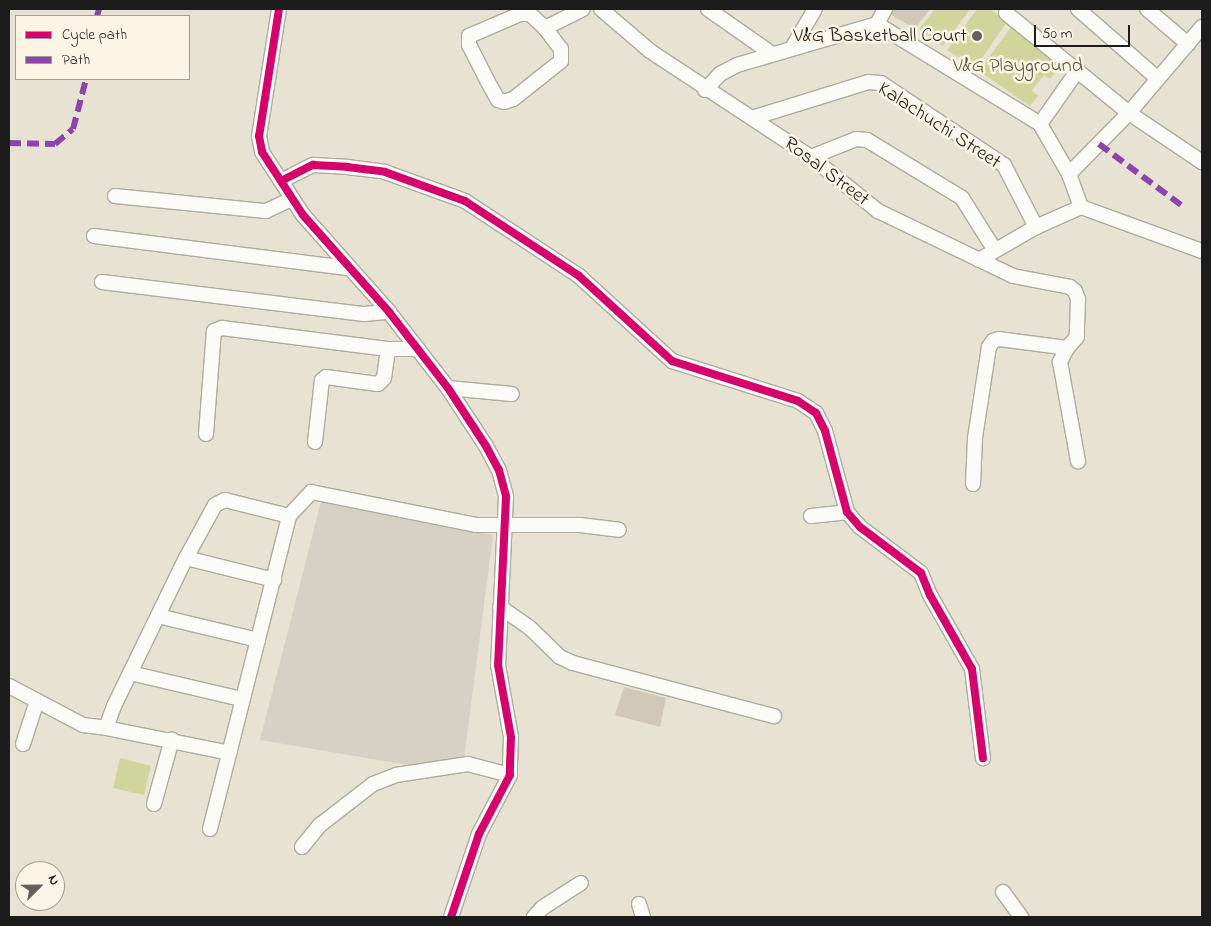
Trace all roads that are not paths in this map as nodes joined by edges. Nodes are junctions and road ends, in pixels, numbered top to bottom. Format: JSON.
{"nodes":[{"id":1,"x":279,"y":9,"type":"edge"},
{"id":2,"x":583,"y":9,"type":"edge"},
{"id":3,"x":601,"y":9,"type":"edge"},
{"id":4,"x":708,"y":9,"type":"edge"},
{"id":5,"x":815,"y":9,"type":"edge"},
{"id":6,"x":885,"y":9,"type":"edge"},
{"id":7,"x":1078,"y":9,"type":"edge"},
{"id":8,"x":1147,"y":9,"type":"edge"},
{"id":9,"x":1006,"y":13,"type":"dead end"},
{"id":10,"x":877,"y":24,"type":"junction"},
{"id":11,"x":1202,"y":27,"type":"edge"},
{"id":12,"x":545,"y":28,"type":"junction"},
{"id":13,"x":1188,"y":44,"type":"junction"},
{"id":14,"x":792,"y":48,"type":"junction"},
{"id":15,"x":772,"y":54,"type":"junction"},
{"id":16,"x":1078,"y":70,"type":"junction"},
{"id":17,"x":1158,"y":79,"type":"junction"},
{"id":18,"x":705,"y":90,"type":"junction"},
{"id":19,"x":1130,"y":113,"type":"junction"},
{"id":20,"x":752,"y":118,"type":"junction"},
{"id":21,"x":1040,"y":124,"type":"junction"},
{"id":22,"x":810,"y":157,"type":"junction"},
{"id":23,"x":1202,"y":162,"type":"edge"},
{"id":24,"x":1069,"y":174,"type":"junction"},
{"id":25,"x":281,"y":181,"type":"junction"},
{"id":26,"x":115,"y":196,"type":"dead end"},
{"id":27,"x":292,"y":199,"type":"junction"},
{"id":28,"x":1081,"y":207,"type":"junction"},
{"id":29,"x":1036,"y":227,"type":"junction"},
{"id":30,"x":94,"y":236,"type":"dead end"},
{"id":31,"x":994,"y":249,"type":"junction"},
{"id":32,"x":1202,"y":251,"type":"edge"},
{"id":33,"x":979,"y":260,"type":"junction"},
{"id":34,"x":347,"y":268,"type":"junction"},
{"id":35,"x":102,"y":282,"type":"dead end"},
{"id":36,"x":389,"y":312,"type":"junction"},
{"id":37,"x":1067,"y":348,"type":"junction"},
{"id":38,"x":388,"y":349,"type":"junction"},
{"id":39,"x":418,"y":349,"type":"junction"},
{"id":40,"x":448,"y":388,"type":"junction"},
{"id":41,"x":512,"y":394,"type":"dead end"},
{"id":42,"x":206,"y":434,"type":"dead end"},
{"id":43,"x":315,"y":442,"type":"dead end"},
{"id":44,"x":1078,"y":461,"type":"dead end"},
{"id":45,"x":974,"y":484,"type":"dead end"},
{"id":46,"x":847,"y":512,"type":"junction"},
{"id":47,"x":289,"y":516,"type":"junction"},
{"id":48,"x":811,"y":516,"type":"dead end"},
{"id":49,"x":505,"y":525,"type":"junction"},
{"id":50,"x":619,"y":530,"type":"dead end"},
{"id":51,"x":186,"y":558,"type":"junction"},
{"id":52,"x":274,"y":580,"type":"junction"},
{"id":53,"x":500,"y":608,"type":"junction"},
{"id":54,"x":158,"y":616,"type":"junction"},
{"id":55,"x":258,"y":640,"type":"junction"},
{"id":56,"x":130,"y":672,"type":"junction"},
{"id":57,"x":9,"y":686,"type":"edge"},
{"id":58,"x":242,"y":699,"type":"junction"},
{"id":59,"x":37,"y":701,"type":"junction"},
{"id":60,"x":774,"y":716,"type":"dead end"},
{"id":61,"x":106,"y":728,"type":"junction"},
{"id":62,"x":172,"y":739,"type":"junction"},
{"id":63,"x":23,"y":744,"type":"dead end"},
{"id":64,"x":230,"y":753,"type":"junction"},
{"id":65,"x":984,"y":758,"type":"dead end"},
{"id":66,"x":510,"y":774,"type":"junction"},
{"id":67,"x":154,"y":804,"type":"dead end"},
{"id":68,"x":210,"y":829,"type":"dead end"},
{"id":69,"x":302,"y":847,"type":"dead end"},
{"id":70,"x":581,"y":883,"type":"dead end"},
{"id":71,"x":1003,"y":892,"type":"dead end"},
{"id":72,"x":451,"y":917,"type":"edge"},
{"id":73,"x":534,"y":917,"type":"edge"},
{"id":74,"x":1021,"y":917,"type":"edge"}],
"edges":[{"from":1,"to":25,"type":"street"},
{"from":2,"to":12,"type":"street"},
{"from":3,"to":18,"type":"street","name":"Rosal Street"},
{"from":4,"to":15,"type":"street"},
{"from":5,"to":14,"type":"street"},
{"from":6,"to":10,"type":"street"},
{"from":7,"to":17,"type":"street"},
{"from":8,"to":13,"type":"street"},
{"from":9,"to":16,"type":"street"},
{"from":10,"to":14,"type":"street"},
{"from":10,"to":21,"type":"street"},
{"from":11,"to":13,"type":"street"},
{"from":12,"to":12,"type":"street"},
{"from":13,"to":17,"type":"street"},
{"from":14,"to":15,"type":"street"},
{"from":15,"to":18,"type":"street"},
{"from":16,"to":19,"type":"street"},
{"from":16,"to":21,"type":"street"},
{"from":17,"to":19,"type":"street"},
{"from":18,"to":20,"type":"street","name":"Rosal Street"},
{"from":19,"to":23,"type":"street"},
{"from":19,"to":24,"type":"street"},
{"from":20,"to":22,"type":"street","name":"Rosal Street"},
{"from":20,"to":29,"type":"street","name":"Kalachuchi Street"},
{"from":21,"to":24,"type":"street"},
{"from":22,"to":31,"type":"street"},
{"from":22,"to":33,"type":"street","name":"Rosal Street"},
{"from":24,"to":28,"type":"street"},
{"from":25,"to":27,"type":"street"},
{"from":25,"to":46,"type":"street"},
{"from":26,"to":27,"type":"street"},
{"from":27,"to":34,"type":"street"},
{"from":28,"to":29,"type":"street"},
{"from":28,"to":32,"type":"street"},
{"from":29,"to":31,"type":"street"},
{"from":30,"to":34,"type":"street"},
{"from":31,"to":33,"type":"street"},
{"from":33,"to":37,"type":"street","name":"Rosal Street"},
{"from":34,"to":36,"type":"street"},
{"from":35,"to":36,"type":"street"},
{"from":36,"to":39,"type":"street"},
{"from":37,"to":44,"type":"street"},
{"from":37,"to":45,"type":"street"},
{"from":38,"to":39,"type":"street"},
{"from":38,"to":42,"type":"street"},
{"from":38,"to":43,"type":"street"},
{"from":39,"to":40,"type":"street"},
{"from":40,"to":41,"type":"street"},
{"from":40,"to":49,"type":"street"},
{"from":46,"to":48,"type":"street"},
{"from":46,"to":65,"type":"street"},
{"from":47,"to":49,"type":"street"},
{"from":47,"to":51,"type":"street"},
{"from":47,"to":52,"type":"street"},
{"from":49,"to":50,"type":"street"},
{"from":49,"to":53,"type":"street"},
{"from":51,"to":52,"type":"street"},
{"from":51,"to":54,"type":"street"},
{"from":52,"to":55,"type":"street"},
{"from":53,"to":60,"type":"street"},
{"from":53,"to":66,"type":"street"},
{"from":54,"to":55,"type":"street"},
{"from":54,"to":56,"type":"street"},
{"from":55,"to":58,"type":"street"},
{"from":56,"to":58,"type":"street"},
{"from":56,"to":61,"type":"street"},
{"from":57,"to":59,"type":"street"},
{"from":58,"to":64,"type":"street"},
{"from":59,"to":61,"type":"street"},
{"from":59,"to":63,"type":"street"},
{"from":61,"to":62,"type":"street"},
{"from":62,"to":64,"type":"street"},
{"from":62,"to":67,"type":"street"},
{"from":64,"to":68,"type":"street"},
{"from":66,"to":69,"type":"street"},
{"from":66,"to":72,"type":"street"},
{"from":70,"to":73,"type":"street"},
{"from":71,"to":74,"type":"street"}]}
